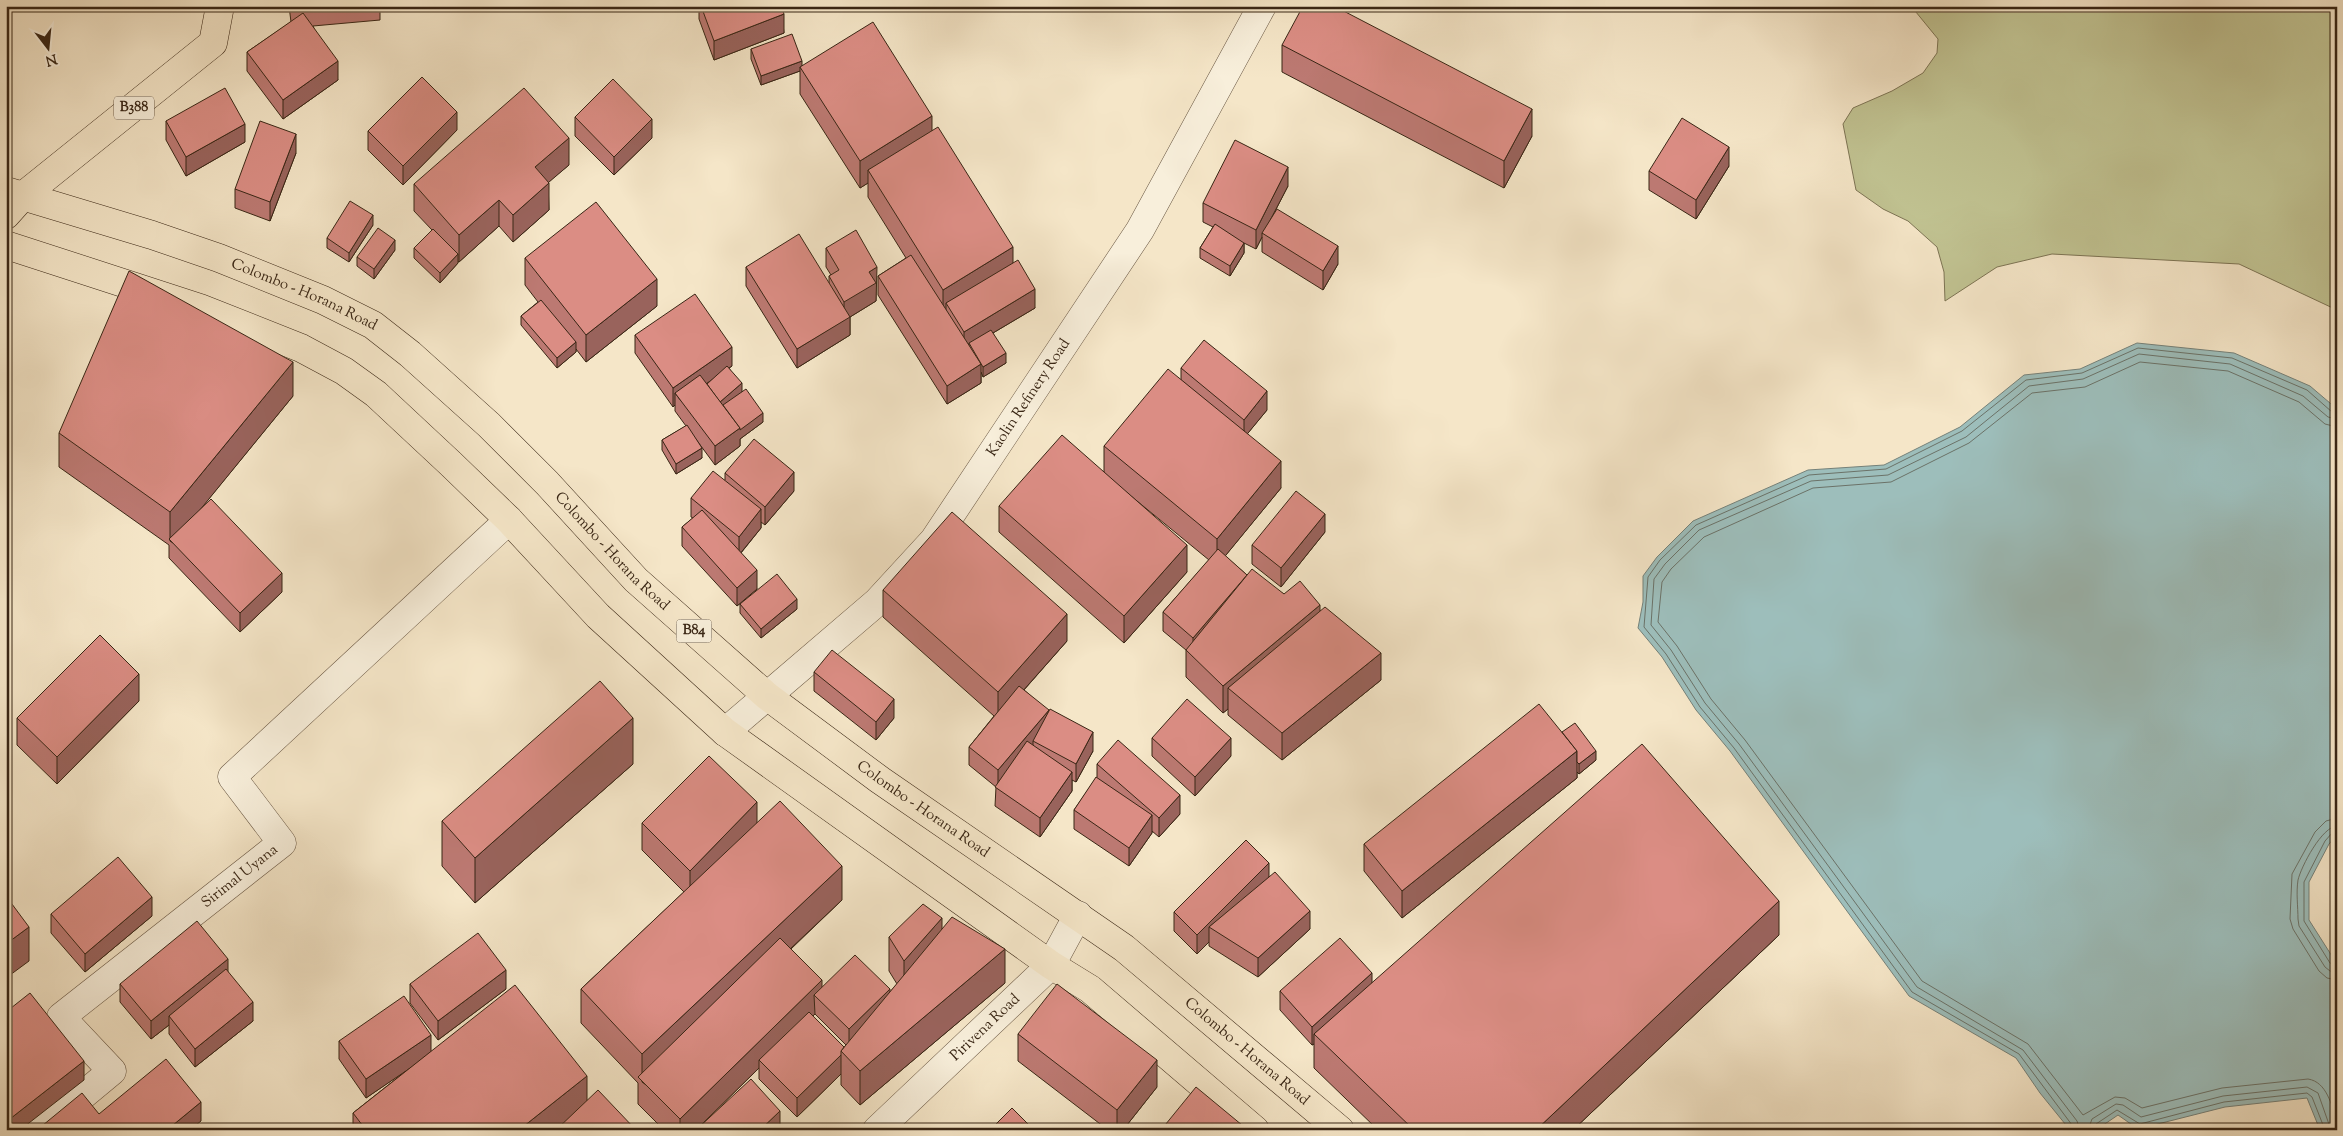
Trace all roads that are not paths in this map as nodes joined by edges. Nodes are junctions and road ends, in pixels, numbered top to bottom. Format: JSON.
{"nodes":[{"id":1,"x":220,"y":6,"type":"edge"},
{"id":2,"x":1262,"y":6,"type":"edge"},
{"id":3,"x":12,"y":200,"type":"edge"},
{"id":4,"x":6,"y":245,"type":"edge"},
{"id":5,"x":509,"y":520,"type":"junction"},
{"id":6,"x":767,"y":696,"type":"junction"},
{"id":7,"x":725,"y":732,"type":"junction"},
{"id":8,"x":1078,"y":915,"type":"junction"},
{"id":9,"x":1051,"y":965,"type":"junction"},
{"id":10,"x":41,"y":1130,"type":"edge"},
{"id":11,"x":877,"y":1130,"type":"edge"},
{"id":12,"x":1255,"y":1130,"type":"edge"},
{"id":13,"x":1340,"y":1130,"type":"edge"}],
"edges":[{"from":1,"to":3,"type":"main road","number":"B388"},
{"from":2,"to":6,"type":"street","name":"Kaolin Refinery Road"},
{"from":3,"to":6,"type":"main road","name":"Colombo - Horana Road","number":"B84"},
{"from":4,"to":5,"type":"main road"},
{"from":5,"to":7,"type":"main road"},
{"from":5,"to":10,"type":"street","name":"Sirimal Uyana"},
{"from":6,"to":7,"type":"street","name":"Kaolin Refinery Road"},
{"from":6,"to":8,"type":"main road","name":"Colombo - Horana Road","number":"B84"},
{"from":7,"to":9,"type":"main road"},
{"from":8,"to":9,"type":"street","name":"Pirivena Road"},
{"from":8,"to":13,"type":"main road","name":"Colombo - Horana Road","number":"B84"},
{"from":9,"to":11,"type":"street","name":"Pirivena Road"},
{"from":9,"to":12,"type":"main road"}]}
